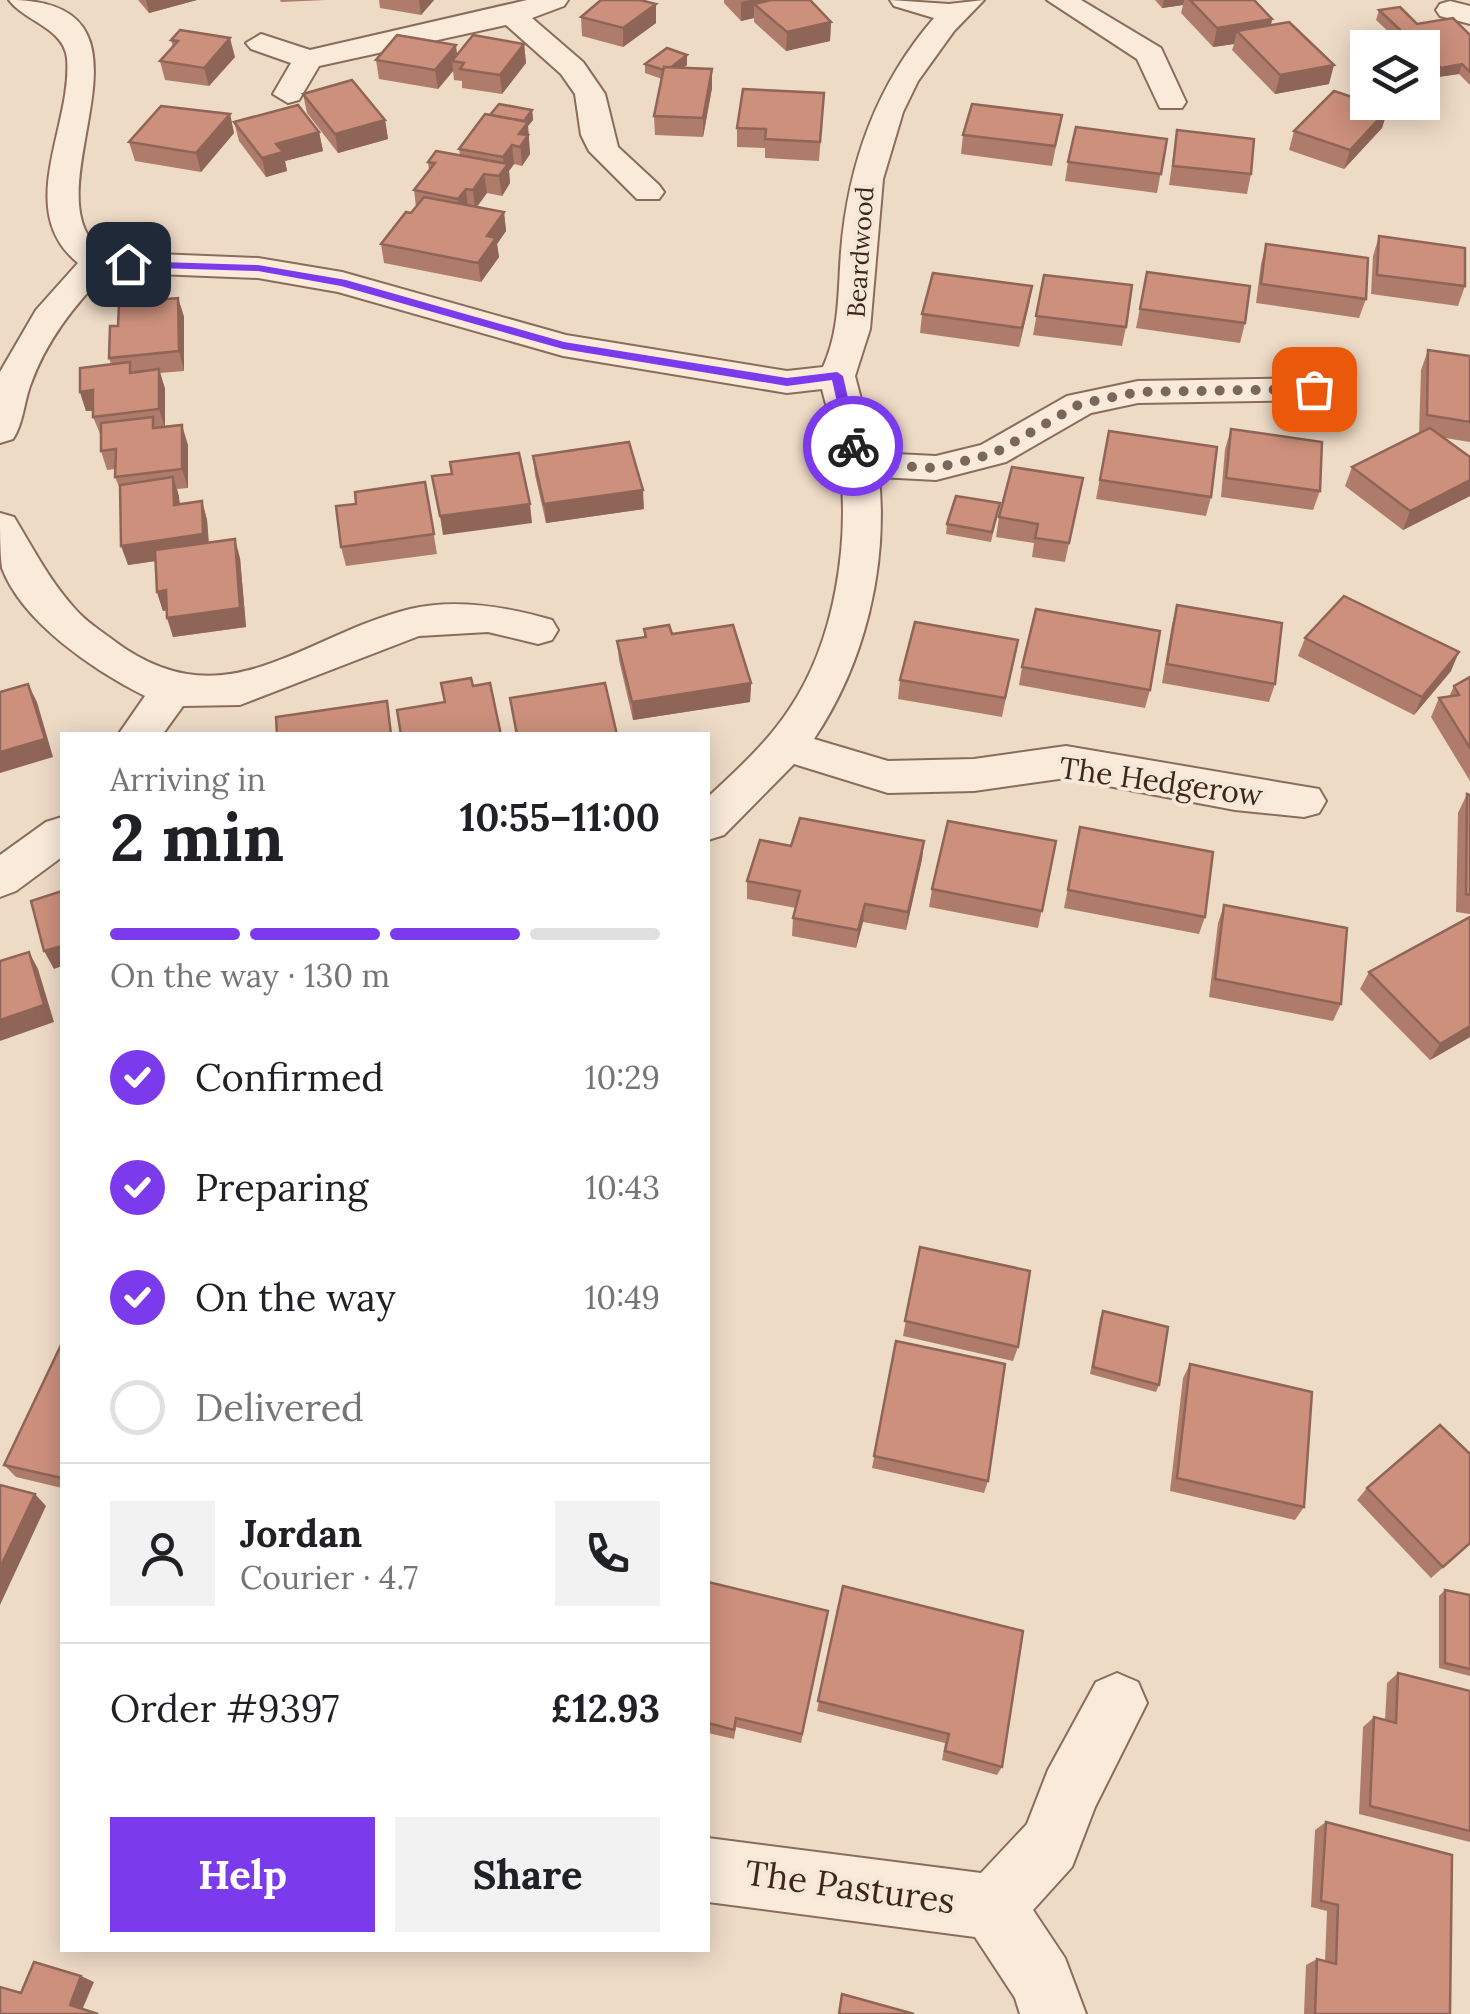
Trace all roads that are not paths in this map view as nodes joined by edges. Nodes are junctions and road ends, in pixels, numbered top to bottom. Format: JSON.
{"nodes":[{"id":1,"x":24,"y":0,"type":"edge"},
{"id":2,"x":554,"y":0,"type":"edge"},
{"id":3,"x":904,"y":0,"type":"edge"},
{"id":4,"x":1062,"y":0,"type":"edge"},
{"id":5,"x":962,"y":7,"type":"edge"},
{"id":6,"x":512,"y":14,"type":"junction"},
{"id":7,"x":261,"y":43,"type":"dead end"},
{"id":8,"x":308,"y":58,"type":"junction"},
{"id":9,"x":288,"y":94,"type":"dead end"},
{"id":10,"x":1171,"y":102,"type":"dead end"},
{"id":11,"x":648,"y":192,"type":"dead end"},
{"id":12,"x":98,"y":262,"type":"junction"},
{"id":13,"x":13,"y":352,"type":"edge"},
{"id":14,"x":837,"y":376,"type":"junction"},
{"id":15,"x":1314,"y":389,"type":"dead end"},
{"id":16,"x":0,"y":432,"type":"edge"},
{"id":17,"x":859,"y":464,"type":"junction"},
{"id":18,"x":0,"y":526,"type":"edge"},
{"id":19,"x":538,"y":630,"type":"dead end"},
{"id":20,"x":171,"y":691,"type":"junction"},
{"id":21,"x":141,"y":732,"type":"edge"},
{"id":22,"x":784,"y":745,"type":"junction"},
{"id":23,"x":1304,"y":801,"type":"dead end"},
{"id":24,"x":710,"y":821,"type":"edge"},
{"id":25,"x":60,"y":835,"type":"edge"},
{"id":26,"x":0,"y":879,"type":"edge"},
{"id":27,"x":1116,"y":1702,"type":"dead end"},
{"id":28,"x":710,"y":1870,"type":"edge"},
{"id":29,"x":993,"y":1907,"type":"junction"},
{"id":30,"x":1053,"y":2014,"type":"edge"}],
"edges":[{"from":1,"to":12,"type":"street"},
{"from":2,"to":6,"type":"street"},
{"from":3,"to":5,"type":"street"},
{"from":4,"to":10,"type":"street"},
{"from":5,"to":14,"type":"street","name":"Beardwood"},
{"from":6,"to":8,"type":"street"},
{"from":6,"to":11,"type":"street"},
{"from":7,"to":8,"type":"street"},
{"from":8,"to":9,"type":"street"},
{"from":12,"to":13,"type":"street"},
{"from":12,"to":14,"type":"street"},
{"from":13,"to":16,"type":"street"},
{"from":14,"to":17,"type":"street"},
{"from":15,"to":17,"type":"street"},
{"from":17,"to":22,"type":"street"},
{"from":18,"to":20,"type":"street"},
{"from":19,"to":20,"type":"street"},
{"from":20,"to":21,"type":"street"},
{"from":22,"to":23,"type":"street","name":"The Hedgerow"},
{"from":22,"to":24,"type":"street"},
{"from":25,"to":26,"type":"street"},
{"from":27,"to":29,"type":"street","name":"The Pastures"},
{"from":28,"to":29,"type":"street","name":"The Pastures"},
{"from":29,"to":30,"type":"street","name":"The Pastures"}]}
